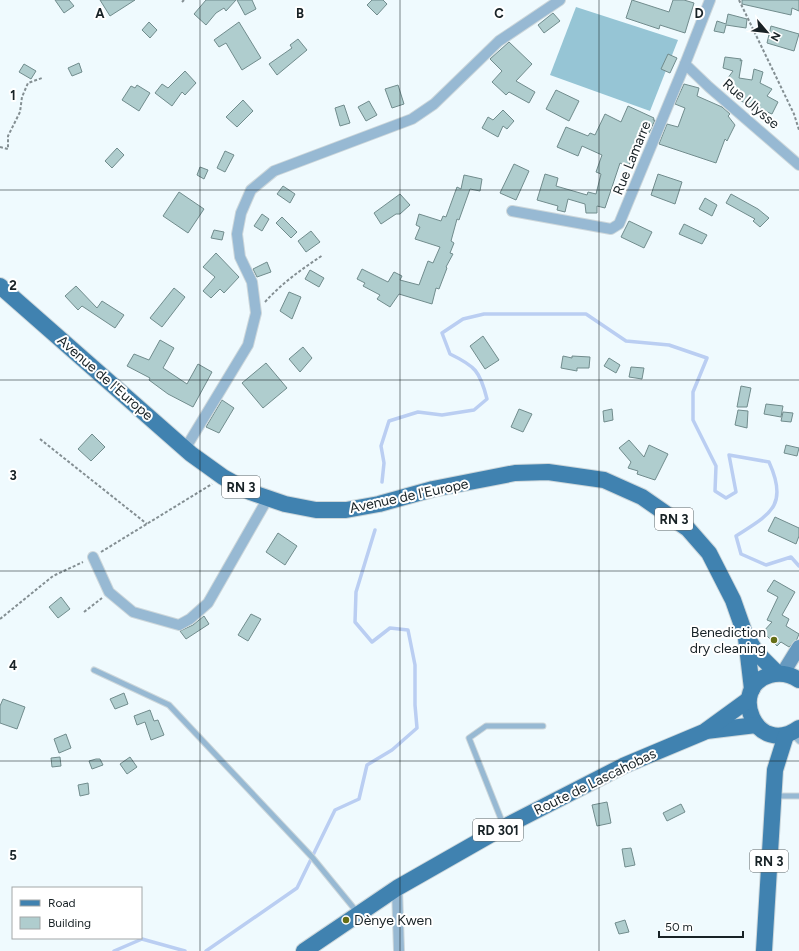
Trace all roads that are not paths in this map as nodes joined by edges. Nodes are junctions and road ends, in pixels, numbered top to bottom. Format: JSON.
{"nodes":[{"id":1,"x":560,"y":0,"type":"edge"},
{"id":2,"x":710,"y":0,"type":"edge"},
{"id":3,"x":685,"y":64,"type":"junction"},
{"id":4,"x":799,"y":165,"type":"edge"},
{"id":5,"x":512,"y":210,"type":"dead end"},
{"id":6,"x":0,"y":286,"type":"edge"},
{"id":7,"x":185,"y":449,"type":"junction"},
{"id":8,"x":268,"y":498,"type":"junction"},
{"id":9,"x":93,"y":557,"type":"road end"},
{"id":10,"x":745,"y":634,"type":"junction"},
{"id":11,"x":799,"y":647,"type":"edge"},
{"id":12,"x":94,"y":670,"type":"dead end"},
{"id":13,"x":780,"y":673,"type":"junction"},
{"id":14,"x":799,"y":680,"type":"edge"},
{"id":15,"x":750,"y":695,"type":"junction"},
{"id":16,"x":544,"y":726,"type":"dead end"},
{"id":17,"x":761,"y":729,"type":"junction"},
{"id":18,"x":704,"y":732,"type":"junction"},
{"id":19,"x":794,"y":735,"type":"edge"},
{"id":20,"x":775,"y":770,"type":"junction"},
{"id":21,"x":773,"y":796,"type":"junction"},
{"id":22,"x":799,"y":796,"type":"edge"},
{"id":23,"x":504,"y":827,"type":"junction"},
{"id":24,"x":397,"y":888,"type":"junction"},
{"id":25,"x":359,"y":914,"type":"junction"},
{"id":26,"x":304,"y":951,"type":"edge"},
{"id":27,"x":399,"y":951,"type":"edge"},
{"id":28,"x":764,"y":951,"type":"edge"}],
"edges":[{"from":1,"to":7,"type":"street"},
{"from":2,"to":3,"type":"street","name":"Rue Lamarre"},
{"from":3,"to":4,"type":"street","name":"Rue Ulysse"},
{"from":3,"to":5,"type":"street","name":"Rue Lamarre"},
{"from":6,"to":7,"type":"main road","name":"Avenue de l'Europe","number":"RN 3"},
{"from":7,"to":8,"type":"main road","name":"Avenue de l'Europe","number":"RN 3"},
{"from":8,"to":9,"type":"street"},
{"from":8,"to":10,"type":"main road","name":"Avenue de l'Europe","number":"RN 3"},
{"from":10,"to":13,"type":"main road","name":"Avenue de l'Europe","number":"RN 3"},
{"from":10,"to":15,"type":"main road","name":"Avenue de l'Europe","number":"RN 3"},
{"from":11,"to":13,"type":"main road"},
{"from":12,"to":25,"type":"lane"},
{"from":13,"to":14,"type":"main road"},
{"from":13,"to":15,"type":"main road","name":"Route de Lascahobas"},
{"from":15,"to":17,"type":"main road","name":"Avenue de l'Europe"},
{"from":15,"to":18,"type":"main road","name":"Route de Lascahobas","number":"RD 301"},
{"from":16,"to":23,"type":"lane"},
{"from":17,"to":18,"type":"main road","name":"Route de Lascahobas","number":"RD 301"},
{"from":17,"to":19,"type":"main road","name":"Route de Lascahobas"},
{"from":17,"to":20,"type":"main road","number":"RN 3"},
{"from":18,"to":23,"type":"main road","name":"Route de Lascahobas","number":"RD 301"},
{"from":19,"to":20,"type":"main road","number":"RN 3"},
{"from":20,"to":21,"type":"main road","number":"RN 3"},
{"from":21,"to":22,"type":"lane"},
{"from":21,"to":28,"type":"main road","number":"RN 3"},
{"from":23,"to":24,"type":"main road","name":"Route de Lascahobas","number":"RD 301"},
{"from":24,"to":25,"type":"main road","name":"Route de Lascahobas","number":"RD 301"},
{"from":24,"to":27,"type":"street"},
{"from":25,"to":26,"type":"main road","name":"Route de Lascahobas","number":"RD 301"}]}
